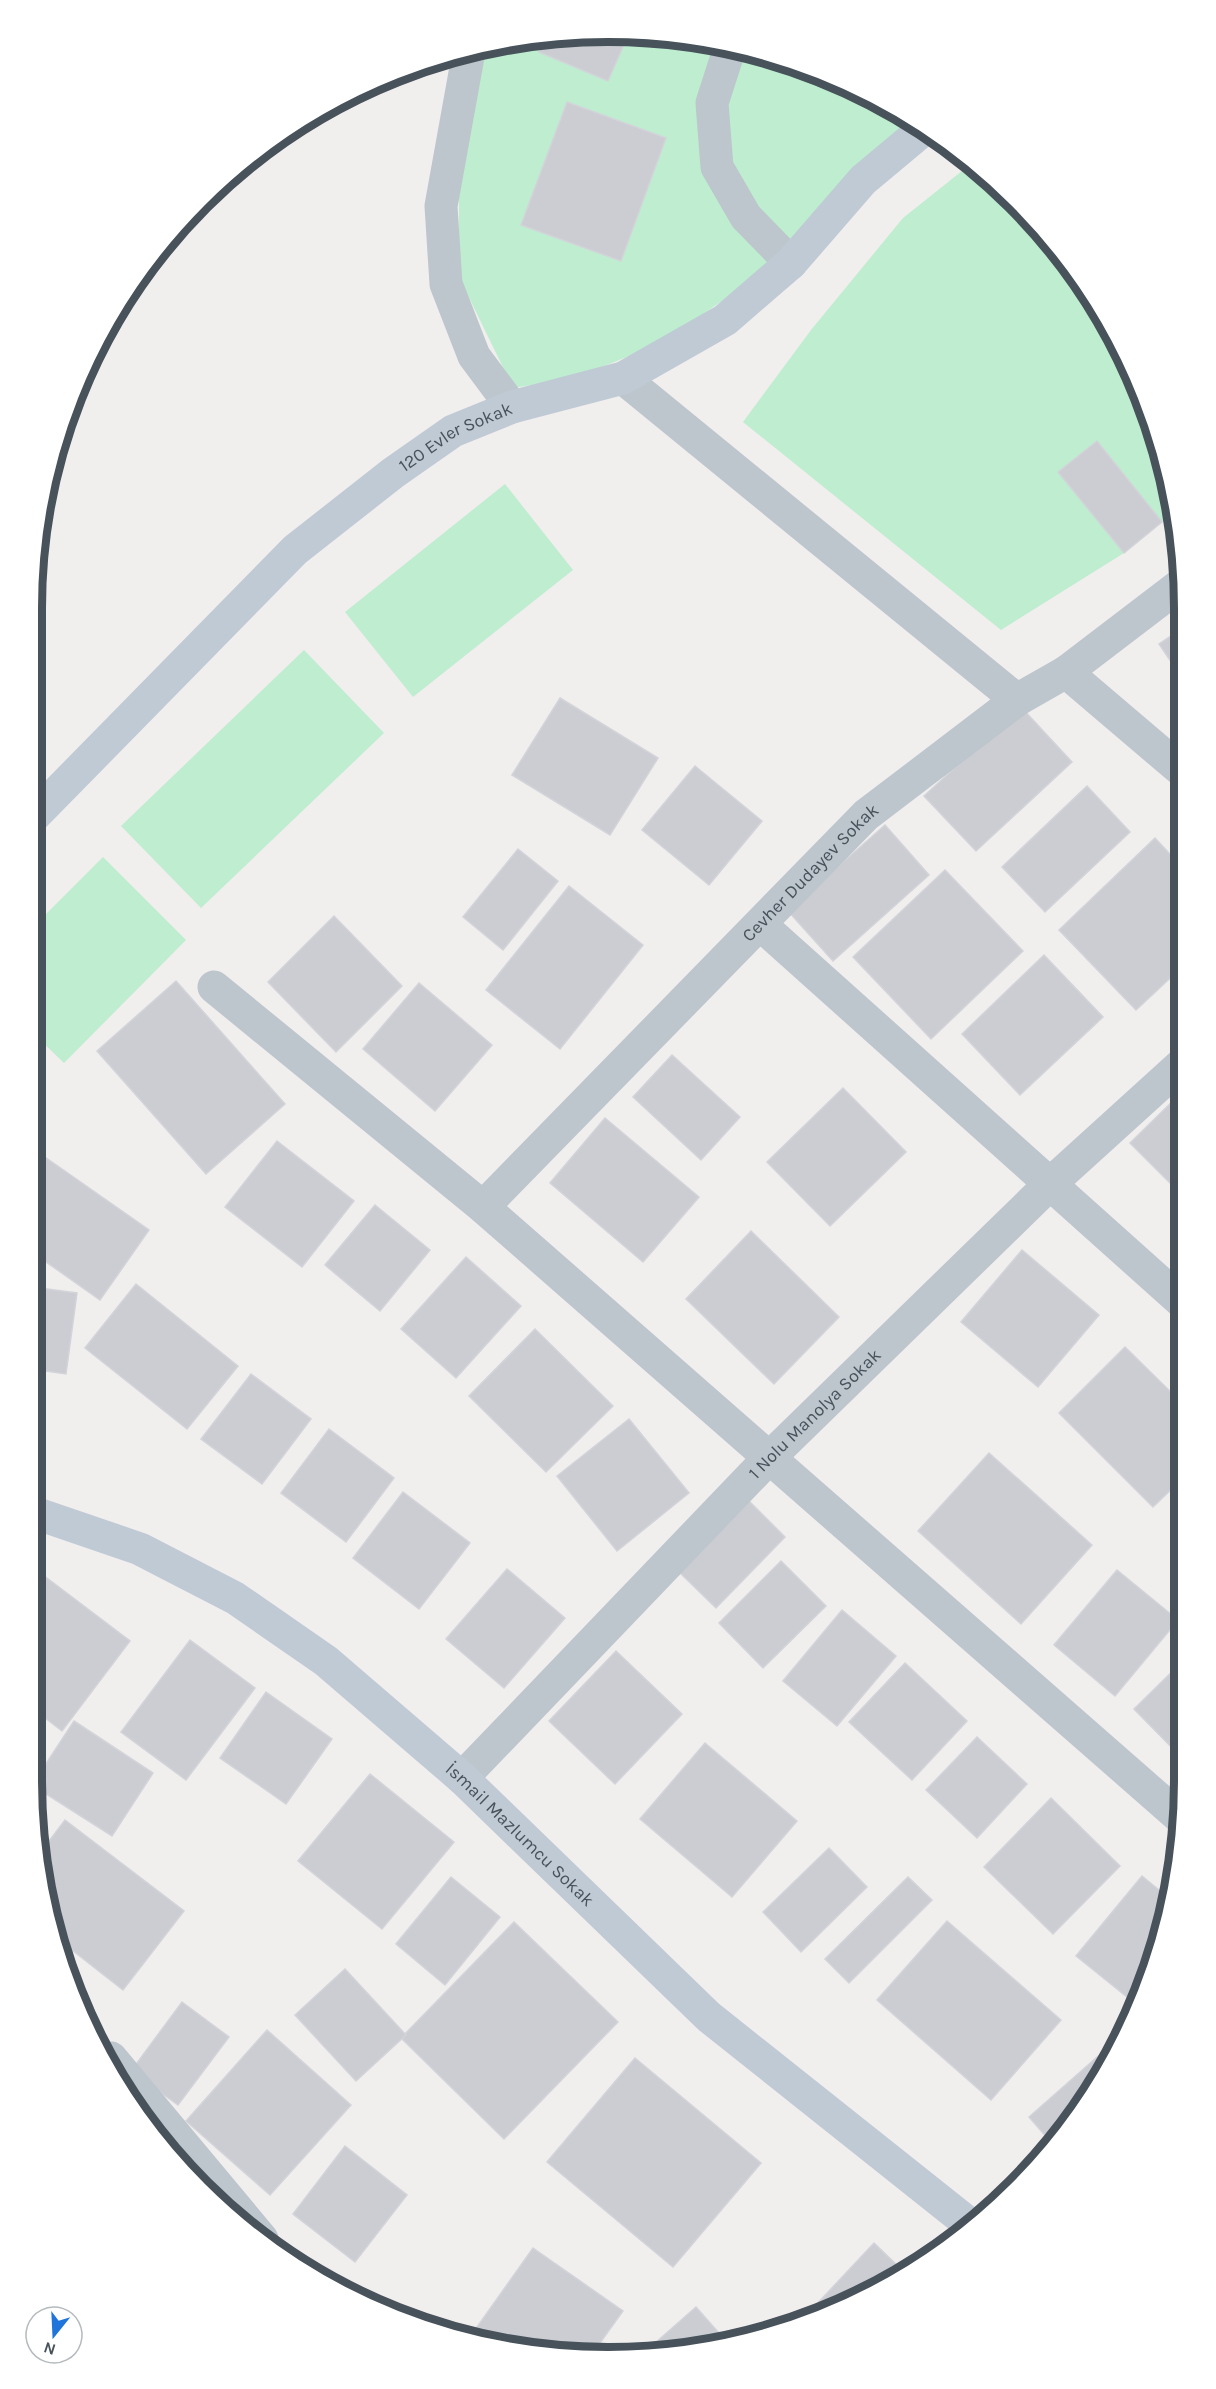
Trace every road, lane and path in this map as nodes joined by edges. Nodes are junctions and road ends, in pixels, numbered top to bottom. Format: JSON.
{"nodes":[{"id":1,"x":727,"y":55,"type":"edge"},
{"id":2,"x":467,"y":60,"type":"edge"},
{"id":3,"x":918,"y":134,"type":"edge"},
{"id":4,"x":791,"y":263,"type":"junction"},
{"id":5,"x":623,"y":378,"type":"junction"},
{"id":6,"x":512,"y":407,"type":"junction"},
{"id":7,"x":1174,"y":590,"type":"edge"},
{"id":8,"x":1066,"y":672,"type":"junction"},
{"id":9,"x":1017,"y":700,"type":"junction"},
{"id":10,"x":1174,"y":764,"type":"edge"},
{"id":11,"x":42,"y":808,"type":"edge"},
{"id":12,"x":760,"y":924,"type":"junction"},
{"id":13,"x":214,"y":987,"type":"dead end"},
{"id":14,"x":1174,"y":1071,"type":"edge"},
{"id":15,"x":1051,"y":1183,"type":"junction"},
{"id":16,"x":483,"y":1208,"type":"junction"},
{"id":17,"x":1174,"y":1295,"type":"edge"},
{"id":18,"x":769,"y":1458,"type":"junction"},
{"id":19,"x":42,"y":1515,"type":"edge"},
{"id":20,"x":462,"y":1778,"type":"junction"},
{"id":21,"x":1173,"y":1811,"type":"edge"},
{"id":22,"x":124,"y":2073,"type":"edge"},
{"id":23,"x":236,"y":2208,"type":"edge"},
{"id":24,"x":965,"y":2220,"type":"edge"}],
"edges":[{"from":1,"to":4,"type":"street"},
{"from":2,"to":6,"type":"street"},
{"from":3,"to":4,"type":"street","name":"120 Evler Sokak"},
{"from":4,"to":5,"type":"street","name":"120 Evler Sokak"},
{"from":5,"to":6,"type":"street","name":"120 Evler Sokak"},
{"from":5,"to":9,"type":"street"},
{"from":6,"to":11,"type":"street","name":"120 Evler Sokak"},
{"from":7,"to":8,"type":"street","name":"Cevher Dudayev Sokak"},
{"from":8,"to":9,"type":"street","name":"Cevher Dudayev Sokak"},
{"from":8,"to":10,"type":"street"},
{"from":9,"to":12,"type":"street","name":"Cevher Dudayev Sokak"},
{"from":12,"to":15,"type":"street"},
{"from":12,"to":16,"type":"street","name":"Cevher Dudayev Sokak"},
{"from":13,"to":16,"type":"street"},
{"from":14,"to":15,"type":"street","name":"1 Nolu Manolya Sokak"},
{"from":15,"to":17,"type":"street"},
{"from":15,"to":18,"type":"street","name":"1 Nolu Manolya Sokak"},
{"from":16,"to":18,"type":"street"},
{"from":18,"to":20,"type":"street","name":"1 Nolu Manolya Sokak"},
{"from":18,"to":21,"type":"street"},
{"from":19,"to":20,"type":"street","name":"İsmail Mazlumcu Sokak"},
{"from":20,"to":24,"type":"street","name":"İsmail Mazlumcu Sokak"},
{"from":22,"to":23,"type":"street"}]}
